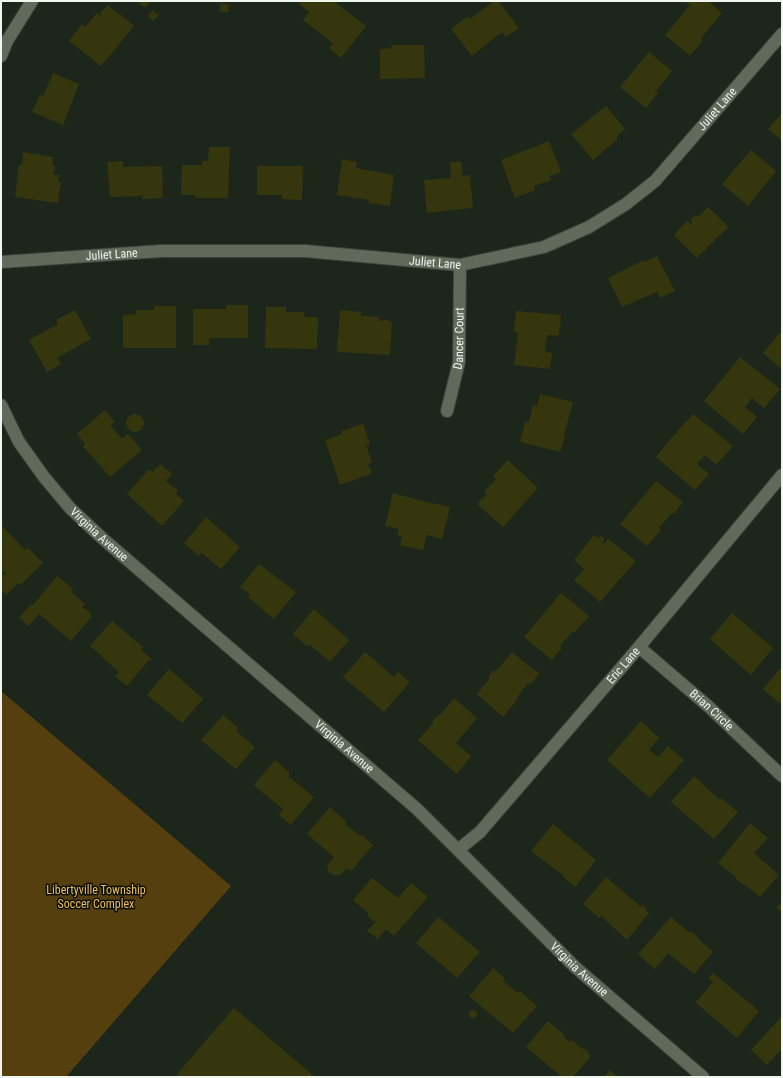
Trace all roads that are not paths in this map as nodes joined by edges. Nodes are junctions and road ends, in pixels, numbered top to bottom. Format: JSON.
{"nodes":[{"id":1,"x":32,"y":1,"type":"edge"},
{"id":2,"x":782,"y":34,"type":"edge"},
{"id":3,"x":1,"y":56,"type":"edge"},
{"id":4,"x":1,"y":262,"type":"edge"},
{"id":5,"x":460,"y":265,"type":"junction"},
{"id":6,"x":1,"y":405,"type":"edge"},
{"id":7,"x":447,"y":411,"type":"dead end"},
{"id":8,"x":782,"y":475,"type":"edge"},
{"id":9,"x":638,"y":647,"type":"junction"},
{"id":10,"x":782,"y":776,"type":"edge"},
{"id":11,"x":458,"y":850,"type":"junction"},
{"id":12,"x":703,"y":1077,"type":"edge"}],
"edges":[{"from":1,"to":3,"type":"street"},
{"from":2,"to":5,"type":"street","name":"Juliet Lane"},
{"from":4,"to":5,"type":"street","name":"Juliet Lane"},
{"from":5,"to":7,"type":"street","name":"Dancer Court"},
{"from":6,"to":11,"type":"street","name":"Virginia Avenue"},
{"from":8,"to":9,"type":"street","name":"Eric Lane"},
{"from":9,"to":10,"type":"street","name":"Brian Circle"},
{"from":9,"to":11,"type":"street","name":"Eric Lane"},
{"from":11,"to":12,"type":"street","name":"Virginia Avenue"}]}
